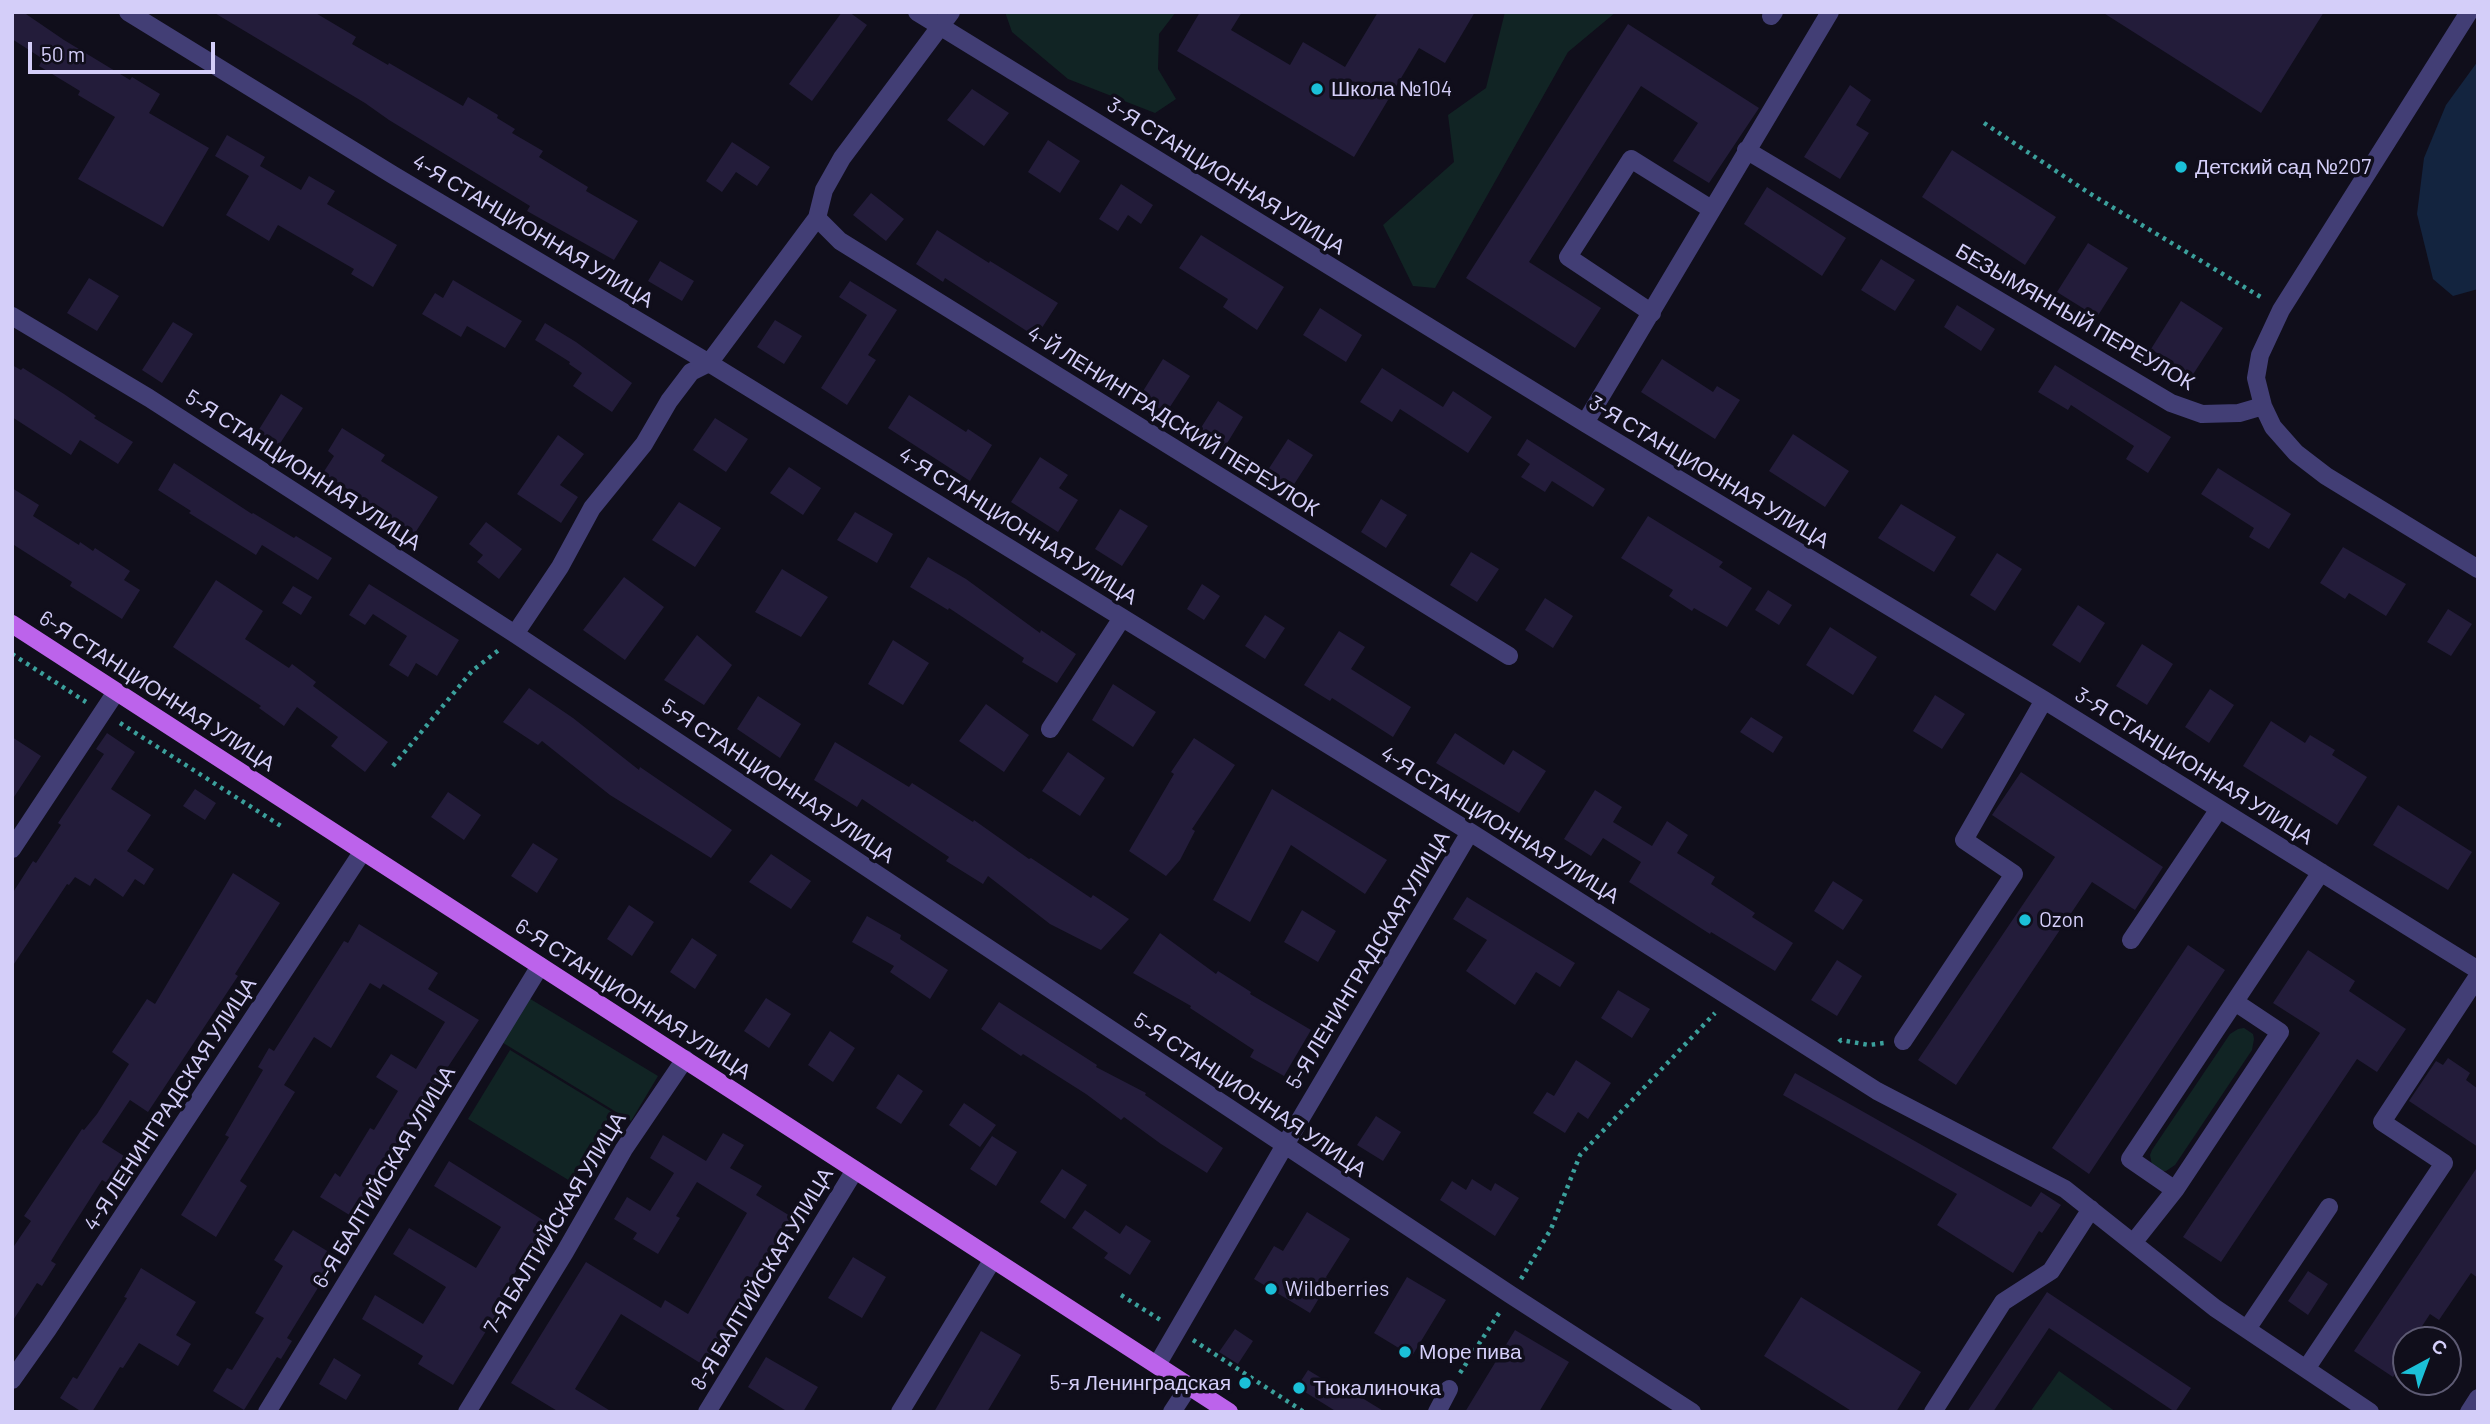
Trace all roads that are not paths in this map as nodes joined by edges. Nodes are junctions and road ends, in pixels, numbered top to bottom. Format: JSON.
{"nodes":[{"id":1,"x":128,"y":12,"type":"edge"},
{"id":2,"x":917,"y":12,"type":"edge"},
{"id":3,"x":1830,"y":12,"type":"edge"},
{"id":4,"x":2469,"y":12,"type":"edge"},
{"id":5,"x":946,"y":20,"type":"edge"},
{"id":6,"x":1746,"y":150,"type":"junction"},
{"id":7,"x":1712,"y":209,"type":"junction"},
{"id":8,"x":817,"y":218,"type":"junction"},
{"id":9,"x":1652,"y":313,"type":"junction"},
{"id":10,"x":12,"y":316,"type":"edge"},
{"id":11,"x":709,"y":363,"type":"junction"},
{"id":12,"x":2263,"y":406,"type":"junction"},
{"id":13,"x":1585,"y":424,"type":"junction"},
{"id":14,"x":2478,"y":569,"type":"edge"},
{"id":15,"x":1122,"y":618,"type":"junction"},
{"id":16,"x":12,"y":624,"type":"edge"},
{"id":17,"x":515,"y":634,"type":"junction"},
{"id":18,"x":1509,"y":656,"type":"dead end"},
{"id":19,"x":116,"y":692,"type":"junction"},
{"id":20,"x":2044,"y":700,"type":"junction"},
{"id":21,"x":1050,"y":729,"type":"dead end"},
{"id":22,"x":2219,"y":809,"type":"junction"},
{"id":23,"x":1471,"y":832,"type":"junction"},
{"id":24,"x":12,"y":849,"type":"edge"},
{"id":25,"x":363,"y":851,"type":"junction"},
{"id":26,"x":2321,"y":872,"type":"junction"},
{"id":27,"x":2132,"y":940,"type":"dead end"},
{"id":28,"x":540,"y":966,"type":"junction"},
{"id":29,"x":2478,"y":970,"type":"edge"},
{"id":30,"x":2478,"y":976,"type":"edge"},
{"id":31,"x":2235,"y":1002,"type":"junction"},
{"id":32,"x":1903,"y":1041,"type":"road end"},
{"id":33,"x":685,"y":1059,"type":"junction"},
{"id":34,"x":1285,"y":1144,"type":"junction"},
{"id":35,"x":855,"y":1170,"type":"junction"},
{"id":36,"x":2175,"y":1190,"type":"junction"},
{"id":37,"x":2329,"y":1206,"type":"dead end"},
{"id":38,"x":2091,"y":1209,"type":"junction"},
{"id":39,"x":2133,"y":1243,"type":"junction"},
{"id":40,"x":993,"y":1259,"type":"junction"},
{"id":41,"x":2247,"y":1329,"type":"junction"},
{"id":42,"x":1157,"y":1365,"type":"junction"},
{"id":43,"x":2306,"y":1369,"type":"junction"},
{"id":44,"x":12,"y":1380,"type":"edge"},
{"id":45,"x":1189,"y":1385,"type":"junction"},
{"id":46,"x":1449,"y":1389,"type":"road end"},
{"id":47,"x":2478,"y":1398,"type":"edge"},
{"id":48,"x":267,"y":1412,"type":"edge"},
{"id":49,"x":467,"y":1412,"type":"edge"},
{"id":50,"x":707,"y":1412,"type":"edge"},
{"id":51,"x":900,"y":1412,"type":"edge"},
{"id":52,"x":1172,"y":1412,"type":"edge"},
{"id":53,"x":1229,"y":1412,"type":"edge"},
{"id":54,"x":1437,"y":1412,"type":"edge"},
{"id":55,"x":1692,"y":1412,"type":"edge"},
{"id":56,"x":1933,"y":1412,"type":"edge"},
{"id":57,"x":2370,"y":1412,"type":"edge"},
{"id":58,"x":2469,"y":1412,"type":"edge"}],
"edges":[{"from":1,"to":11,"type":"street","name":"4-Я СТАНЦИОННАЯ УЛИЦА"},
{"from":2,"to":5,"type":"street","name":"3-Я СТАНЦИОННАЯ УЛИЦА"},
{"from":3,"to":6,"type":"street"},
{"from":4,"to":12,"type":"street"},
{"from":5,"to":8,"type":"street"},
{"from":5,"to":13,"type":"street","name":"3-Я СТАНЦИОННАЯ УЛИЦА"},
{"from":6,"to":7,"type":"street"},
{"from":6,"to":12,"type":"street","name":"БЕЗЫМЯННЫЙ ПЕРЕУЛОК"},
{"from":7,"to":9,"type":"street"},
{"from":7,"to":9,"type":"street"},
{"from":8,"to":11,"type":"street"},
{"from":8,"to":18,"type":"street","name":"4-Й ЛЕНИНГРАДСКИЙ ПЕРЕУЛОК"},
{"from":9,"to":13,"type":"street"},
{"from":10,"to":17,"type":"street","name":"5-Я СТАНЦИОННАЯ УЛИЦА"},
{"from":11,"to":15,"type":"street","name":"4-Я СТАНЦИОННАЯ УЛИЦА"},
{"from":11,"to":17,"type":"street"},
{"from":12,"to":14,"type":"street"},
{"from":13,"to":20,"type":"street","name":"3-Я СТАНЦИОННАЯ УЛИЦА"},
{"from":15,"to":21,"type":"street"},
{"from":15,"to":23,"type":"street","name":"4-Я СТАНЦИОННАЯ УЛИЦА"},
{"from":16,"to":19,"type":"main road","name":"6-Я СТАНЦИОННАЯ УЛИЦА"},
{"from":17,"to":34,"type":"street","name":"5-Я СТАНЦИОННАЯ УЛИЦА"},
{"from":19,"to":24,"type":"street"},
{"from":19,"to":25,"type":"main road","name":"6-Я СТАНЦИОННАЯ УЛИЦА"},
{"from":20,"to":22,"type":"street","name":"3-Я СТАНЦИОННАЯ УЛИЦА"},
{"from":20,"to":32,"type":"street"},
{"from":22,"to":26,"type":"street","name":"3-Я СТАНЦИОННАЯ УЛИЦА"},
{"from":22,"to":27,"type":"street"},
{"from":23,"to":34,"type":"street","name":"5-Я ЛЕНИНГРАДСКАЯ УЛИЦА"},
{"from":23,"to":38,"type":"street","name":"4-Я СТАНЦИОННАЯ УЛИЦА"},
{"from":25,"to":28,"type":"main road","name":"6-Я СТАНЦИОННАЯ УЛИЦА"},
{"from":25,"to":44,"type":"street","name":"4-Я ЛЕНИНГРАДСКАЯ УЛИЦА"},
{"from":26,"to":29,"type":"street","name":"3-Я СТАНЦИОННАЯ УЛИЦА"},
{"from":26,"to":31,"type":"street"},
{"from":28,"to":33,"type":"main road","name":"6-Я СТАНЦИОННАЯ УЛИЦА"},
{"from":28,"to":48,"type":"street","name":"6-Я БАЛТИЙСКАЯ УЛИЦА"},
{"from":30,"to":43,"type":"street"},
{"from":31,"to":36,"type":"street"},
{"from":31,"to":36,"type":"street"},
{"from":33,"to":35,"type":"main road","name":"6-Я СТАНЦИОННАЯ УЛИЦА"},
{"from":33,"to":49,"type":"street","name":"7-Я БАЛТИЙСКАЯ УЛИЦА"},
{"from":34,"to":42,"type":"street","name":"5-Я ЛЕНИНГРАДСКАЯ УЛИЦА"},
{"from":34,"to":55,"type":"street","name":"5-Я СТАНЦИОННАЯ УЛИЦА"},
{"from":35,"to":40,"type":"main road","name":"6-Я СТАНЦИОННАЯ УЛИЦА"},
{"from":35,"to":50,"type":"street","name":"8-Я БАЛТИЙСКАЯ УЛИЦА"},
{"from":36,"to":39,"type":"street"},
{"from":37,"to":41,"type":"street"},
{"from":38,"to":39,"type":"street","name":"4-Я СТАНЦИОННАЯ УЛИЦА"},
{"from":38,"to":56,"type":"street"},
{"from":39,"to":41,"type":"street","name":"4-Я СТАНЦИОННАЯ УЛИЦА"},
{"from":40,"to":42,"type":"main road","name":"6-Я СТАНЦИОННАЯ УЛИЦА"},
{"from":40,"to":51,"type":"street"},
{"from":41,"to":43,"type":"street","name":"4-Я СТАНЦИОННАЯ УЛИЦА"},
{"from":42,"to":45,"type":"main road","name":"6-Я СТАНЦИОННАЯ УЛИЦА"},
{"from":43,"to":57,"type":"street","name":"4-Я СТАНЦИОННАЯ УЛИЦА"},
{"from":45,"to":52,"type":"street"},
{"from":45,"to":53,"type":"main road","name":"6-Я СТАНЦИОННАЯ УЛИЦА"},
{"from":46,"to":54,"type":"street"},
{"from":47,"to":58,"type":"street"}]}
